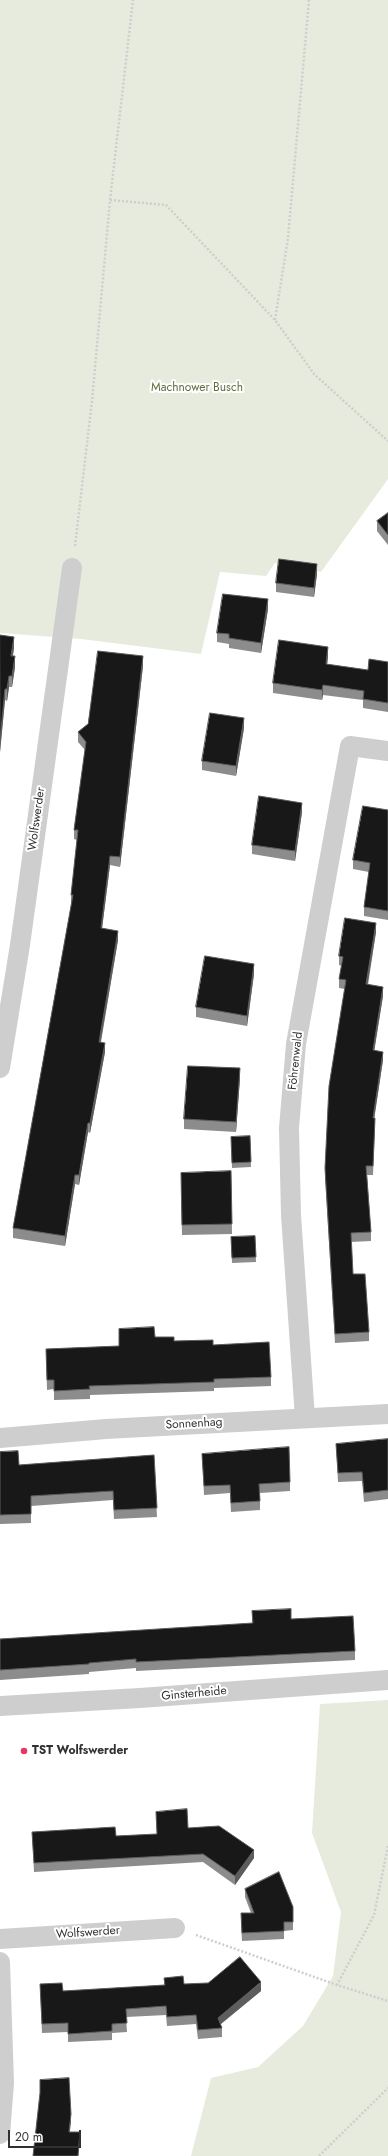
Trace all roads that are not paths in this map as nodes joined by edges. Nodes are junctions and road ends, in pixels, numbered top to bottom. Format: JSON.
{"nodes":[{"id":1,"x":72,"y":568,"type":"road end"},
{"id":2,"x":388,"y":751,"type":"edge"},
{"id":3,"x":0,"y":1068,"type":"edge"},
{"id":4,"x":388,"y":1414,"type":"edge"},
{"id":5,"x":306,"y":1418,"type":"junction"},
{"id":6,"x":0,"y":1438,"type":"edge"},
{"id":7,"x":388,"y":1680,"type":"edge"},
{"id":8,"x":0,"y":1706,"type":"edge"},
{"id":9,"x":175,"y":1928,"type":"road end"},
{"id":10,"x":0,"y":1939,"type":"edge"},
{"id":11,"x":0,"y":1962,"type":"edge"},
{"id":12,"x":0,"y":2134,"type":"edge"}],
"edges":[{"from":1,"to":3,"type":"street","name":"Wolfswerder"},
{"from":2,"to":5,"type":"street","name":"Föhrenwald"},
{"from":4,"to":5,"type":"street","name":"Sonnenhag"},
{"from":5,"to":6,"type":"street","name":"Sonnenhag"},
{"from":7,"to":8,"type":"street","name":"Ginsterheide"},
{"from":9,"to":10,"type":"street","name":"Wolfswerder"},
{"from":11,"to":12,"type":"street"}]}
